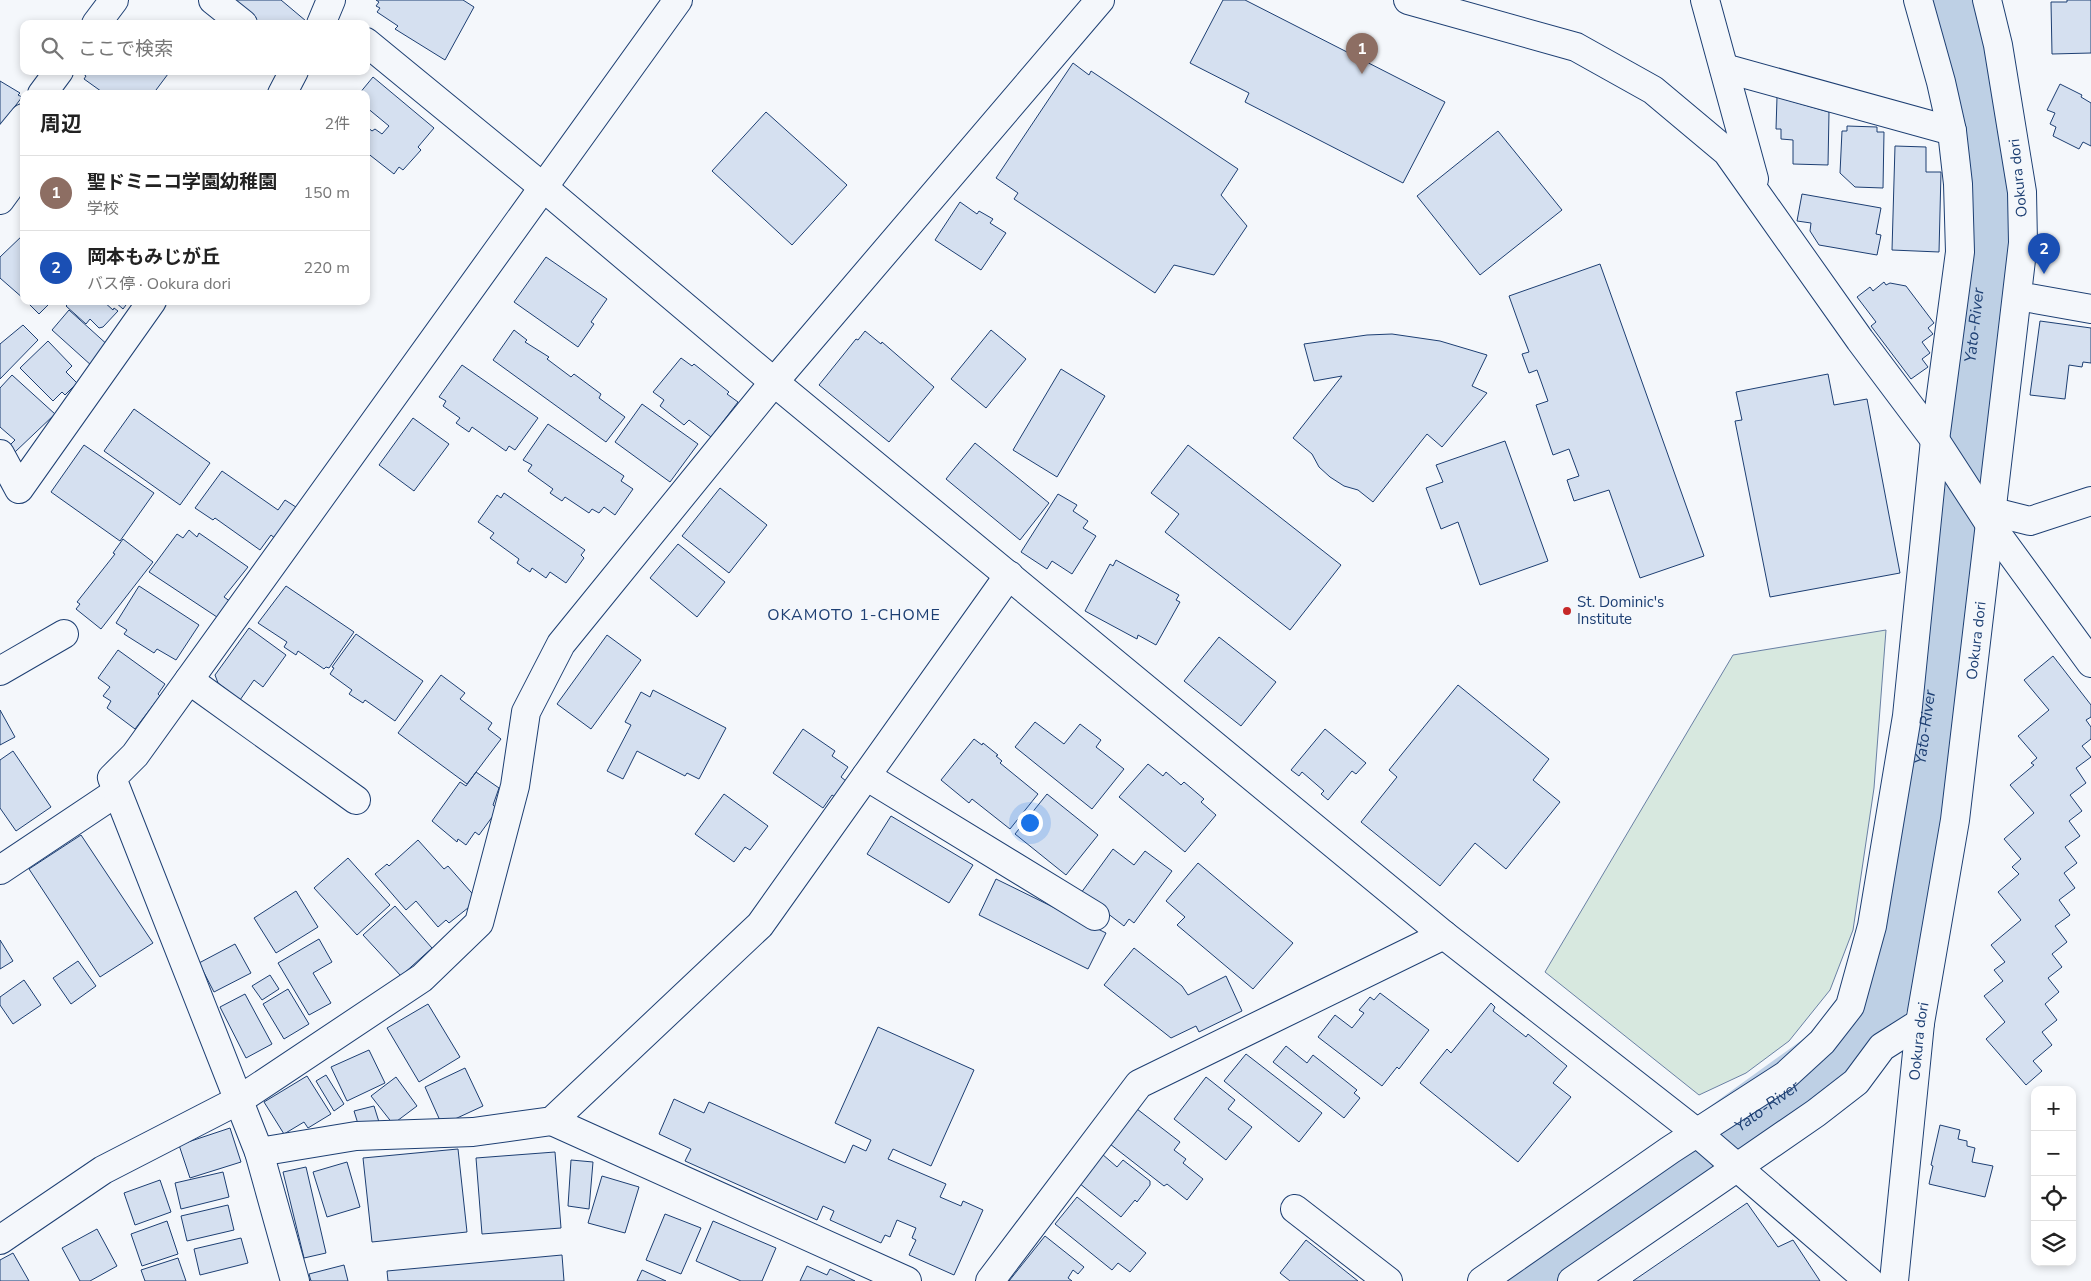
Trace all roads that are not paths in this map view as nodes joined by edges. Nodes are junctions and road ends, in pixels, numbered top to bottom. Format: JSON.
{"nodes":[{"id":1,"x":114,"y":0,"type":"edge"},
{"id":2,"x":213,"y":0,"type":"edge"},
{"id":3,"x":678,"y":0,"type":"edge"},
{"id":4,"x":1100,"y":0,"type":"edge"},
{"id":5,"x":1408,"y":0,"type":"edge"},
{"id":6,"x":1705,"y":0,"type":"edge"},
{"id":7,"x":1918,"y":0,"type":"edge"},
{"id":8,"x":1987,"y":0,"type":"edge"},
{"id":9,"x":99,"y":20,"type":"edge"},
{"id":10,"x":238,"y":20,"type":"edge"},
{"id":11,"x":370,"y":45,"type":"edge"},
{"id":12,"x":1724,"y":68,"type":"junction"},
{"id":13,"x":57,"y":75,"type":"edge"},
{"id":14,"x":292,"y":75,"type":"edge"},
{"id":15,"x":45,"y":90,"type":"edge"},
{"id":16,"x":284,"y":90,"type":"edge"},
{"id":17,"x":20,"y":123,"type":"edge"},
{"id":18,"x":1952,"y":131,"type":"junction"},
{"id":19,"x":544,"y":188,"type":"junction"},
{"id":20,"x":1759,"y":197,"type":"junction"},
{"id":21,"x":0,"y":200,"type":"edge"},
{"id":22,"x":2018,"y":296,"type":"junction"},
{"id":23,"x":149,"y":305,"type":"edge"},
{"id":24,"x":2091,"y":309,"type":"edge"},
{"id":25,"x":774,"y":382,"type":"junction"},
{"id":26,"x":1941,"y":448,"type":"junction"},
{"id":27,"x":0,"y":454,"type":"edge"},
{"id":28,"x":2091,"y":501,"type":"edge"},
{"id":29,"x":1990,"y":517,"type":"junction"},
{"id":30,"x":1010,"y":576,"type":"junction"},
{"id":31,"x":64,"y":634,"type":"dead end"},
{"id":32,"x":2091,"y":662,"type":"edge"},
{"id":33,"x":0,"y":671,"type":"edge"},
{"id":34,"x":190,"y":680,"type":"junction"},
{"id":35,"x":866,"y":776,"type":"junction"},
{"id":36,"x":117,"y":792,"type":"junction"},
{"id":37,"x":356,"y":800,"type":"dead end"},
{"id":38,"x":0,"y":870,"type":"edge"},
{"id":39,"x":1095,"y":916,"type":"dead end"},
{"id":40,"x":1444,"y":935,"type":"junction"},
{"id":41,"x":1920,"y":1022,"type":"junction"},
{"id":42,"x":239,"y":1100,"type":"junction"},
{"id":43,"x":552,"y":1121,"type":"junction"},
{"id":44,"x":1701,"y":1137,"type":"junction"},
{"id":45,"x":260,"y":1152,"type":"junction"},
{"id":46,"x":1731,"y":1164,"type":"junction"},
{"id":47,"x":1295,"y":1210,"type":"dead end"},
{"id":48,"x":0,"y":1240,"type":"edge"},
{"id":49,"x":295,"y":1281,"type":"edge"},
{"id":50,"x":907,"y":1281,"type":"edge"},
{"id":51,"x":990,"y":1281,"type":"edge"},
{"id":52,"x":1388,"y":1281,"type":"edge"},
{"id":53,"x":1482,"y":1281,"type":"edge"},
{"id":54,"x":1572,"y":1281,"type":"edge"},
{"id":55,"x":1869,"y":1281,"type":"edge"},
{"id":56,"x":1894,"y":1281,"type":"edge"}],
"edges":[{"from":1,"to":9,"type":"street"},
{"from":2,"to":10,"type":"street"},
{"from":3,"to":19,"type":"street"},
{"from":4,"to":25,"type":"street"},
{"from":5,"to":20,"type":"street"},
{"from":6,"to":12,"type":"street"},
{"from":7,"to":18,"type":"street"},
{"from":8,"to":22,"type":"street","name":"Ookura dori"},
{"from":11,"to":19,"type":"street"},
{"from":12,"to":18,"type":"street"},
{"from":12,"to":20,"type":"street"},
{"from":13,"to":15,"type":"street"},
{"from":14,"to":16,"type":"street"},
{"from":17,"to":21,"type":"street"},
{"from":18,"to":26,"type":"street"},
{"from":19,"to":25,"type":"street"},
{"from":19,"to":34,"type":"street"},
{"from":20,"to":26,"type":"street"},
{"from":22,"to":24,"type":"street"},
{"from":22,"to":29,"type":"street","name":"Ookura dori"},
{"from":23,"to":27,"type":"street"},
{"from":25,"to":30,"type":"street"},
{"from":25,"to":42,"type":"street"},
{"from":26,"to":29,"type":"street"},
{"from":26,"to":44,"type":"street"},
{"from":28,"to":29,"type":"street"},
{"from":29,"to":32,"type":"street"},
{"from":29,"to":41,"type":"street","name":"Ookura dori"},
{"from":30,"to":35,"type":"street"},
{"from":30,"to":40,"type":"street"},
{"from":31,"to":33,"type":"street"},
{"from":34,"to":36,"type":"street"},
{"from":34,"to":37,"type":"street"},
{"from":35,"to":39,"type":"street"},
{"from":35,"to":43,"type":"street"},
{"from":36,"to":38,"type":"street"},
{"from":36,"to":42,"type":"street"},
{"from":40,"to":44,"type":"street"},
{"from":40,"to":51,"type":"street"},
{"from":41,"to":46,"type":"street"},
{"from":41,"to":56,"type":"street","name":"Ookura dori"},
{"from":42,"to":45,"type":"street"},
{"from":42,"to":48,"type":"street"},
{"from":43,"to":45,"type":"street"},
{"from":43,"to":50,"type":"street"},
{"from":44,"to":46,"type":"street"},
{"from":44,"to":53,"type":"street"},
{"from":45,"to":49,"type":"street"},
{"from":46,"to":54,"type":"street"},
{"from":46,"to":55,"type":"street"},
{"from":47,"to":52,"type":"street"}]}
